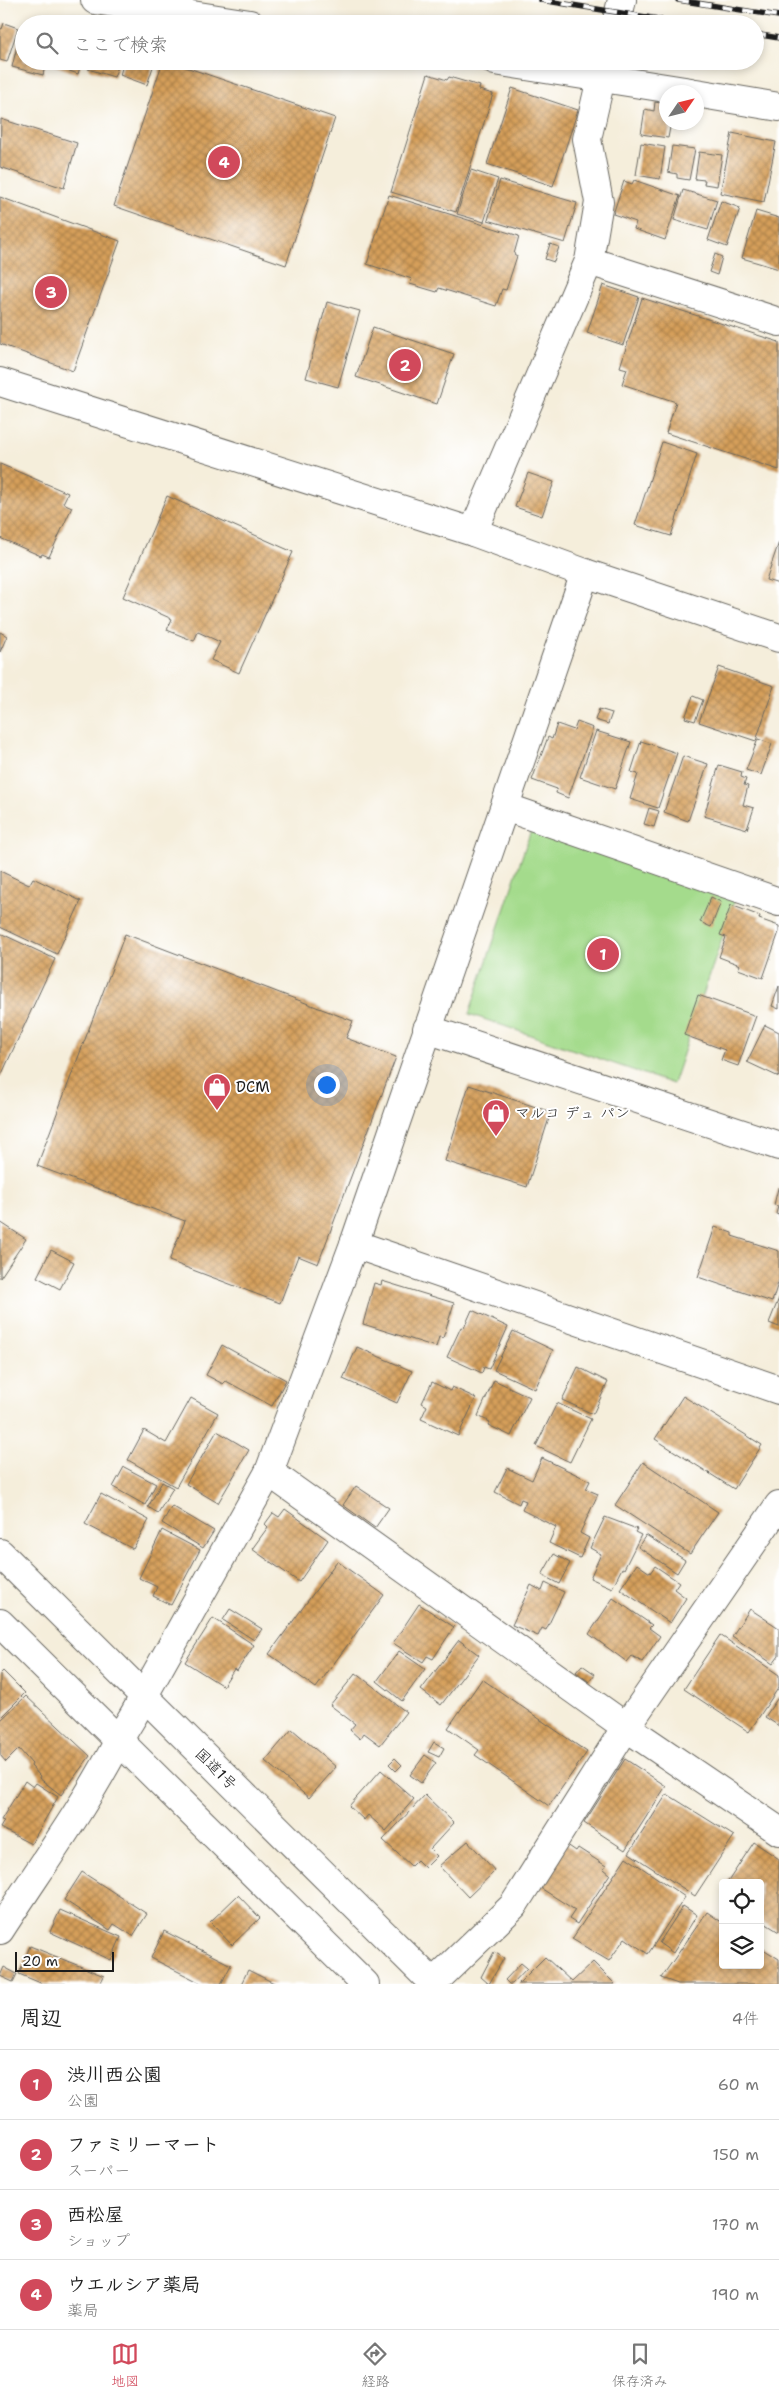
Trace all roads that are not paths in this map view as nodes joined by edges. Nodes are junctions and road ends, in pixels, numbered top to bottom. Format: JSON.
{"nodes":[{"id":1,"x":100,"y":0,"type":"edge"},
{"id":2,"x":622,"y":0,"type":"edge"},
{"id":3,"x":194,"y":15,"type":"edge"},
{"id":4,"x":618,"y":15,"type":"edge"},
{"id":5,"x":603,"y":70,"type":"edge"},
{"id":6,"x":607,"y":70,"type":"edge"},
{"id":7,"x":664,"y":85,"type":"edge"},
{"id":8,"x":704,"y":94,"type":"edge"},
{"id":9,"x":779,"y":107,"type":"edge"},
{"id":10,"x":589,"y":261,"type":"junction"},
{"id":11,"x":779,"y":322,"type":"edge"},
{"id":12,"x":0,"y":382,"type":"edge"},
{"id":13,"x":473,"y":532,"type":"junction"},
{"id":14,"x":585,"y":573,"type":"junction"},
{"id":15,"x":779,"y":638,"type":"edge"},
{"id":16,"x":505,"y":807,"type":"junction"},
{"id":17,"x":779,"y":902,"type":"edge"},
{"id":18,"x":427,"y":1029,"type":"junction"},
{"id":19,"x":779,"y":1146,"type":"edge"},
{"id":20,"x":354,"y":1244,"type":"junction"},
{"id":21,"x":779,"y":1390,"type":"edge"},
{"id":22,"x":269,"y":1472,"type":"junction"},
{"id":23,"x":779,"y":1505,"type":"edge"},
{"id":24,"x":0,"y":1553,"type":"edge"},
{"id":25,"x":0,"y":1623,"type":"edge"},
{"id":26,"x":143,"y":1696,"type":"junction"},
{"id":27,"x":626,"y":1727,"type":"junction"},
{"id":28,"x":118,"y":1741,"type":"junction"},
{"id":29,"x":779,"y":1831,"type":"edge"},
{"id":30,"x":0,"y":1930,"type":"edge"},
{"id":31,"x":433,"y":1983,"type":"edge"},
{"id":32,"x":365,"y":1984,"type":"edge"}],
"edges":[{"from":1,"to":3,"type":"main road"},
{"from":2,"to":4,"type":"main road"},
{"from":5,"to":10,"type":"main road"},
{"from":6,"to":7,"type":"main road"},
{"from":8,"to":9,"type":"main road"},
{"from":10,"to":11,"type":"main road"},
{"from":10,"to":13,"type":"main road"},
{"from":12,"to":13,"type":"main road"},
{"from":13,"to":14,"type":"main road"},
{"from":14,"to":15,"type":"main road"},
{"from":14,"to":16,"type":"main road"},
{"from":16,"to":17,"type":"main road"},
{"from":16,"to":18,"type":"main road"},
{"from":18,"to":19,"type":"main road"},
{"from":18,"to":20,"type":"main road"},
{"from":20,"to":21,"type":"main road"},
{"from":20,"to":22,"type":"main road"},
{"from":22,"to":26,"type":"main road"},
{"from":22,"to":27,"type":"main road"},
{"from":23,"to":27,"type":"main road"},
{"from":24,"to":26,"type":"main road","name":"国道1号"},
{"from":25,"to":28,"type":"main road"},
{"from":26,"to":28,"type":"main road"},
{"from":26,"to":31,"type":"main road","name":"国道1号"},
{"from":27,"to":29,"type":"main road"},
{"from":27,"to":31,"type":"main road"},
{"from":28,"to":30,"type":"main road"},
{"from":28,"to":32,"type":"main road"}]}
